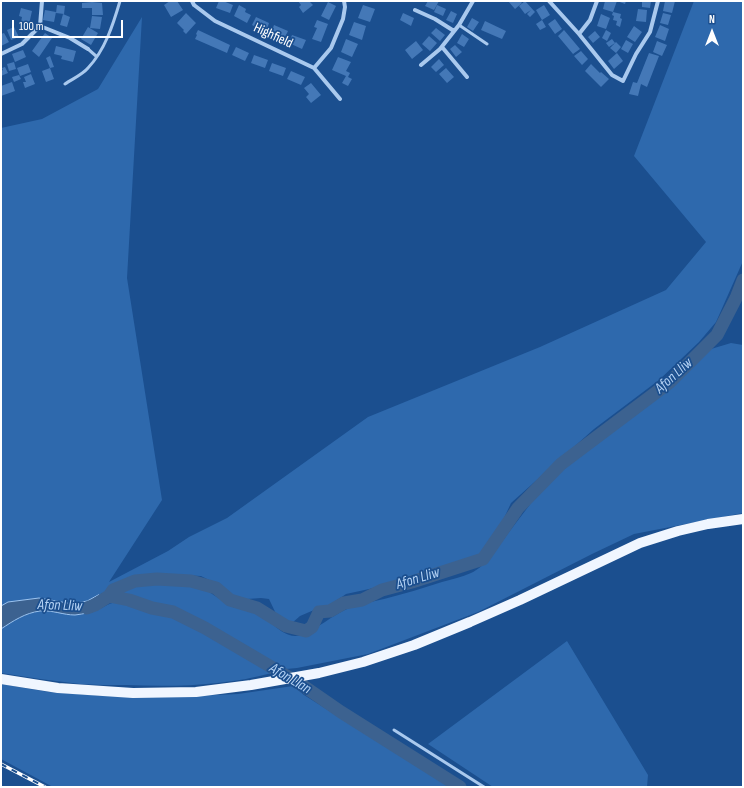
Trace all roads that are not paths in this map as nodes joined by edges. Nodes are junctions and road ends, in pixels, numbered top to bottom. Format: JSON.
{"nodes":[{"id":1,"x":42,"y":1,"type":"edge"},
{"id":2,"x":120,"y":1,"type":"edge"},
{"id":3,"x":192,"y":1,"type":"edge"},
{"id":4,"x":344,"y":1,"type":"edge"},
{"id":5,"x":473,"y":1,"type":"edge"},
{"id":6,"x":549,"y":1,"type":"edge"},
{"id":7,"x":597,"y":1,"type":"edge"},
{"id":8,"x":658,"y":1,"type":"edge"},
{"id":9,"x":415,"y":10,"type":"dead end"},
{"id":10,"x":460,"y":25,"type":"junction"},
{"id":11,"x":40,"y":26,"type":"junction"},
{"id":12,"x":454,"y":31,"type":"junction"},
{"id":13,"x":579,"y":34,"type":"junction"},
{"id":14,"x":487,"y":44,"type":"dead end"},
{"id":15,"x":442,"y":47,"type":"junction"},
{"id":16,"x":88,"y":49,"type":"joint"},
{"id":17,"x":1,"y":54,"type":"edge"},
{"id":18,"x":96,"y":56,"type":"junction"},
{"id":19,"x":421,"y":65,"type":"dead end"},
{"id":20,"x":314,"y":68,"type":"junction"},
{"id":21,"x":467,"y":77,"type":"dead end"},
{"id":22,"x":65,"y":84,"type":"dead end"},
{"id":23,"x":340,"y":99,"type":"dead end"},
{"id":24,"x":743,"y":519,"type":"edge"},
{"id":25,"x":1,"y":679,"type":"edge"},
{"id":26,"x":394,"y":730,"type":"dead end"},
{"id":27,"x":484,"y":787,"type":"edge"}],
"edges":[{"from":1,"to":11,"type":"street"},
{"from":2,"to":18,"type":"lane"},
{"from":3,"to":20,"type":"street","name":"Highfield"},
{"from":4,"to":20,"type":"street"},
{"from":5,"to":10,"type":"street"},
{"from":6,"to":13,"type":"street"},
{"from":7,"to":13,"type":"street"},
{"from":8,"to":13,"type":"street"},
{"from":9,"to":12,"type":"street"},
{"from":10,"to":12,"type":"street"},
{"from":10,"to":14,"type":"lane"},
{"from":11,"to":16,"type":"street"},
{"from":11,"to":17,"type":"street"},
{"from":12,"to":15,"type":"street"},
{"from":15,"to":19,"type":"street"},
{"from":15,"to":21,"type":"street"},
{"from":16,"to":18,"type":"lane"},
{"from":18,"to":22,"type":"lane"},
{"from":20,"to":23,"type":"street","name":"Highfield"},
{"from":24,"to":25,"type":"main road"},
{"from":26,"to":27,"type":"lane"}]}
